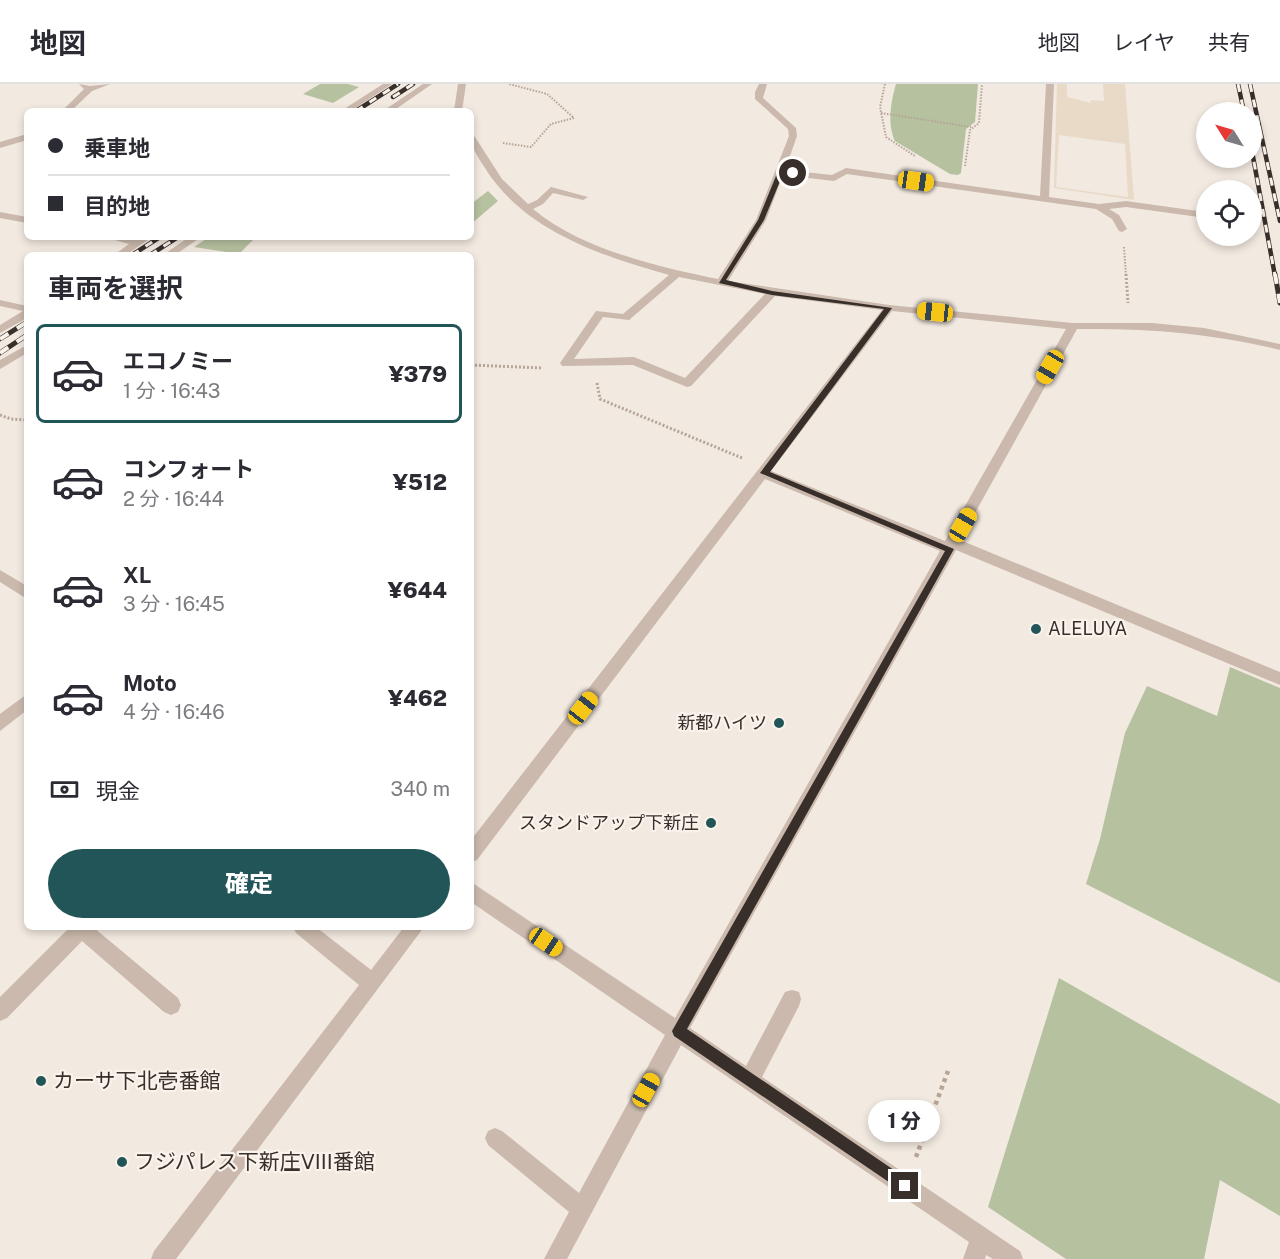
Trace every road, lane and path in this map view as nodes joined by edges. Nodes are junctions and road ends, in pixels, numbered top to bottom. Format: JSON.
{"nodes":[{"id":1,"x":106,"y":84,"type":"edge"},
{"id":2,"x":388,"y":84,"type":"edge"},
{"id":3,"x":428,"y":84,"type":"edge"},
{"id":4,"x":462,"y":84,"type":"edge"},
{"id":5,"x":509,"y":84,"type":"edge"},
{"id":6,"x":763,"y":84,"type":"edge"},
{"id":7,"x":885,"y":84,"type":"edge"},
{"id":8,"x":982,"y":84,"type":"edge"},
{"id":9,"x":1050,"y":84,"type":"edge"},
{"id":10,"x":86,"y":86,"type":"edge"},
{"id":11,"x":68,"y":108,"type":"edge"},
{"id":12,"x":350,"y":108,"type":"edge"},
{"id":13,"x":392,"y":108,"type":"edge"},
{"id":14,"x":458,"y":108,"type":"edge"},
{"id":15,"x":881,"y":113,"type":"junction"},
{"id":16,"x":972,"y":127,"type":"junction"},
{"id":17,"x":24,"y":138,"type":"edge"},
{"id":18,"x":474,"y":142,"type":"edge"},
{"id":19,"x":501,"y":143,"type":"dead end"},
{"id":20,"x":0,"y":145,"type":"edge"},
{"id":21,"x":780,"y":172,"type":"junction"},
{"id":22,"x":963,"y":188,"type":"junction"},
{"id":23,"x":583,"y":197,"type":"dead end"},
{"id":24,"x":1044,"y":199,"type":"junction"},
{"id":25,"x":1099,"y":207,"type":"junction"},
{"id":26,"x":527,"y":208,"type":"junction"},
{"id":27,"x":0,"y":215,"type":"edge"},
{"id":28,"x":1196,"y":215,"type":"edge"},
{"id":29,"x":24,"y":219,"type":"edge"},
{"id":30,"x":1122,"y":229,"type":"joint"},
{"id":31,"x":143,"y":240,"type":"edge"},
{"id":32,"x":191,"y":240,"type":"edge"},
{"id":33,"x":124,"y":252,"type":"edge"},
{"id":34,"x":173,"y":252,"type":"edge"},
{"id":35,"x":676,"y":274,"type":"junction"},
{"id":36,"x":722,"y":282,"type":"junction"},
{"id":37,"x":772,"y":293,"type":"junction"},
{"id":38,"x":0,"y":303,"type":"edge"},
{"id":39,"x":889,"y":308,"type":"junction"},
{"id":40,"x":24,"y":310,"type":"edge"},
{"id":41,"x":24,"y":313,"type":"edge"},
{"id":42,"x":1073,"y":326,"type":"junction"},
{"id":43,"x":1132,"y":326,"type":"junction"},
{"id":44,"x":0,"y":330,"type":"edge"},
{"id":45,"x":1280,"y":347,"type":"edge"},
{"id":46,"x":24,"y":350,"type":"edge"},
{"id":47,"x":598,"y":362,"type":"junction"},
{"id":48,"x":566,"y":363,"type":"junction"},
{"id":49,"x":474,"y":365,"type":"edge"},
{"id":50,"x":0,"y":366,"type":"edge"},
{"id":51,"x":0,"y":415,"type":"edge"},
{"id":52,"x":24,"y":420,"type":"edge"},
{"id":53,"x":766,"y":471,"type":"junction"},
{"id":54,"x":952,"y":546,"type":"junction"},
{"id":55,"x":0,"y":575,"type":"edge"},
{"id":56,"x":24,"y":591,"type":"edge"},
{"id":57,"x":1280,"y":679,"type":"edge"},
{"id":58,"x":24,"y":704,"type":"edge"},
{"id":59,"x":0,"y":724,"type":"edge"},
{"id":60,"x":474,"y":850,"type":"edge"},
{"id":61,"x":474,"y":893,"type":"edge"},
{"id":62,"x":80,"y":930,"type":"edge"},
{"id":63,"x":84,"y":930,"type":"edge"},
{"id":64,"x":306,"y":930,"type":"edge"},
{"id":65,"x":413,"y":930,"type":"edge"},
{"id":66,"x":372,"y":983,"type":"junction"},
{"id":67,"x":792,"y":999,"type":"dead end"},
{"id":68,"x":171,"y":1005,"type":"dead end"},
{"id":69,"x":0,"y":1011,"type":"edge"},
{"id":70,"x":678,"y":1031,"type":"junction"},
{"id":71,"x":948,"y":1071,"type":"dead end"},
{"id":72,"x":750,"y":1080,"type":"junction"},
{"id":73,"x":495,"y":1138,"type":"dead end"},
{"id":74,"x":905,"y":1186,"type":"junction"},
{"id":75,"x":582,"y":1209,"type":"junction"},
{"id":76,"x":977,"y":1249,"type":"edge"},
{"id":77,"x":162,"y":1259,"type":"edge"},
{"id":78,"x":555,"y":1259,"type":"edge"},
{"id":79,"x":1012,"y":1259,"type":"edge"}],
"edges":[{"from":1,"to":10,"type":"street"},
{"from":2,"to":12,"type":"street"},
{"from":3,"to":13,"type":"street"},
{"from":4,"to":14,"type":"street"},
{"from":5,"to":19,"type":"path"},
{"from":6,"to":21,"type":"street"},
{"from":7,"to":15,"type":"path"},
{"from":8,"to":16,"type":"path"},
{"from":9,"to":24,"type":"street"},
{"from":10,"to":11,"type":"street"},
{"from":15,"to":16,"type":"path"},
{"from":15,"to":22,"type":"path"},
{"from":16,"to":22,"type":"path"},
{"from":17,"to":20,"type":"street"},
{"from":18,"to":26,"type":"street"},
{"from":21,"to":22,"type":"street"},
{"from":21,"to":36,"type":"street"},
{"from":22,"to":24,"type":"street"},
{"from":23,"to":26,"type":"street"},
{"from":24,"to":25,"type":"street"},
{"from":25,"to":28,"type":"street"},
{"from":25,"to":30,"type":"street"},
{"from":26,"to":35,"type":"street"},
{"from":27,"to":29,"type":"street"},
{"from":30,"to":43,"type":"path"},
{"from":31,"to":33,"type":"street"},
{"from":32,"to":34,"type":"street"},
{"from":35,"to":36,"type":"street"},
{"from":35,"to":48,"type":"street"},
{"from":36,"to":37,"type":"street"},
{"from":37,"to":39,"type":"street"},
{"from":37,"to":47,"type":"street"},
{"from":38,"to":40,"type":"street"},
{"from":39,"to":42,"type":"street"},
{"from":39,"to":53,"type":"street"},
{"from":41,"to":44,"type":"street"},
{"from":42,"to":43,"type":"street"},
{"from":42,"to":54,"type":"street"},
{"from":43,"to":45,"type":"street"},
{"from":46,"to":50,"type":"street"},
{"from":47,"to":48,"type":"street"},
{"from":47,"to":53,"type":"path"},
{"from":48,"to":49,"type":"path"},
{"from":51,"to":52,"type":"path"},
{"from":53,"to":54,"type":"street"},
{"from":53,"to":60,"type":"street"},
{"from":54,"to":57,"type":"street"},
{"from":54,"to":70,"type":"street"},
{"from":55,"to":56,"type":"street"},
{"from":58,"to":59,"type":"street"},
{"from":61,"to":70,"type":"street"},
{"from":62,"to":69,"type":"street"},
{"from":63,"to":68,"type":"street"},
{"from":64,"to":66,"type":"street"},
{"from":65,"to":66,"type":"street"},
{"from":66,"to":77,"type":"street"},
{"from":67,"to":72,"type":"street"},
{"from":70,"to":72,"type":"street"},
{"from":70,"to":75,"type":"street"},
{"from":71,"to":74,"type":"path"},
{"from":72,"to":74,"type":"street"},
{"from":73,"to":75,"type":"street"},
{"from":74,"to":76,"type":"street"},
{"from":75,"to":78,"type":"street"},
{"from":76,"to":79,"type":"street"}]}
